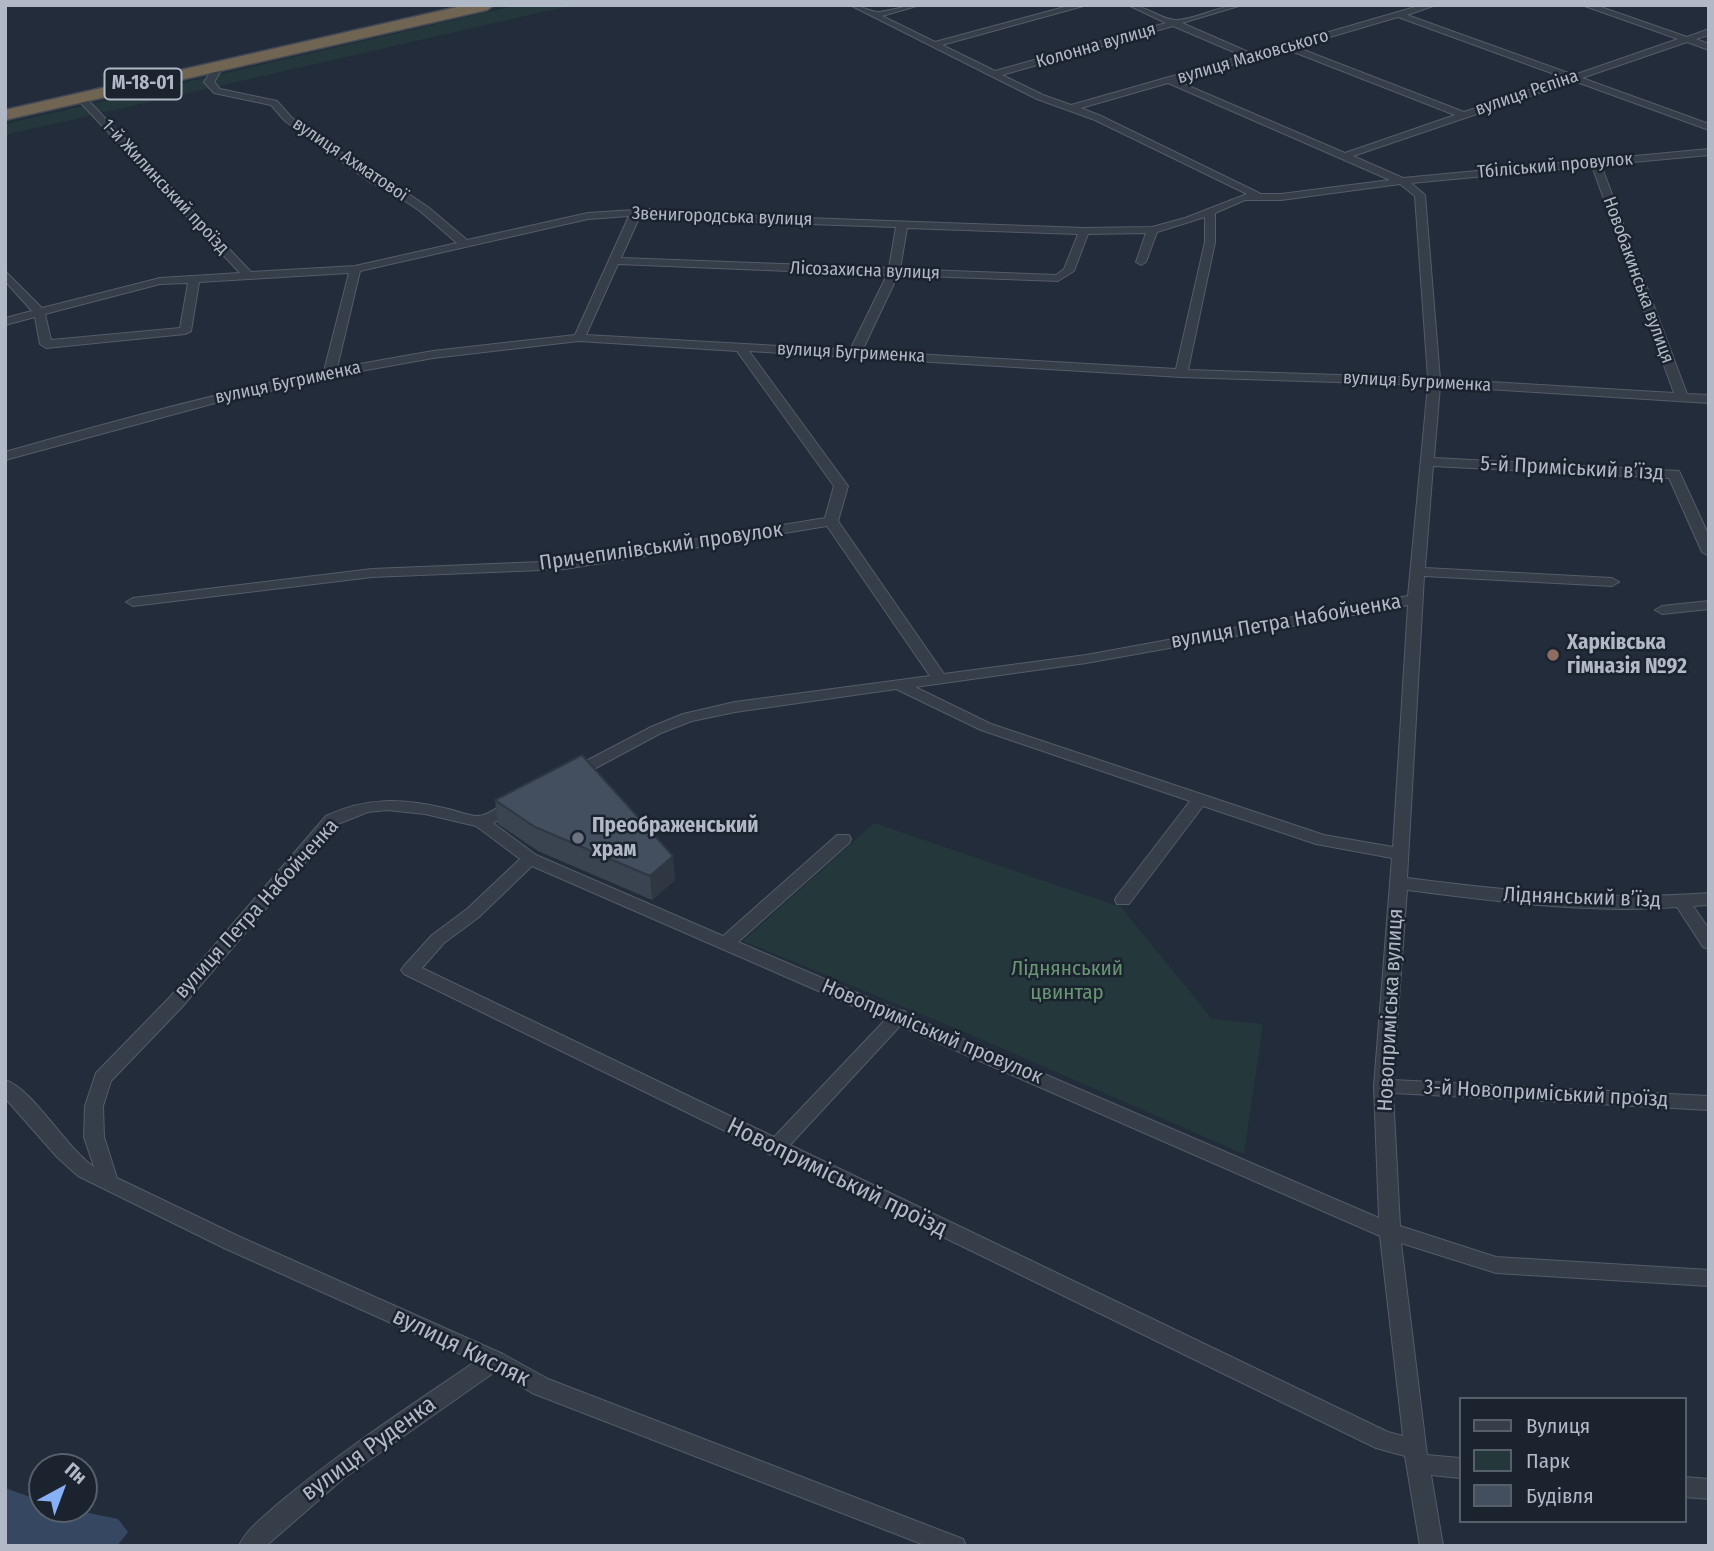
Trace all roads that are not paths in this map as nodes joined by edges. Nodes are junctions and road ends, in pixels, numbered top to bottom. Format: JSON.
{"nodes":[{"id":1,"x":487,"y":5,"type":"edge"},
{"id":2,"x":854,"y":5,"type":"edge"},
{"id":3,"x":916,"y":5,"type":"edge"},
{"id":4,"x":1083,"y":5,"type":"edge"},
{"id":5,"x":1132,"y":5,"type":"edge"},
{"id":6,"x":1238,"y":5,"type":"edge"},
{"id":7,"x":1432,"y":5,"type":"edge"},
{"id":8,"x":1586,"y":5,"type":"edge"},
{"id":9,"x":874,"y":15,"type":"junction"},
{"id":10,"x":1399,"y":15,"type":"junction"},
{"id":11,"x":1174,"y":23,"type":"junction"},
{"id":12,"x":1709,"y":32,"type":"edge"},
{"id":13,"x":1687,"y":39,"type":"junction"},
{"id":14,"x":936,"y":44,"type":"junction"},
{"id":15,"x":1288,"y":47,"type":"junction"},
{"id":16,"x":1709,"y":47,"type":"edge"},
{"id":17,"x":1253,"y":57,"type":"junction"},
{"id":18,"x":219,"y":66,"type":"junction"},
{"id":19,"x":994,"y":75,"type":"junction"},
{"id":20,"x":1571,"y":78,"type":"junction"},
{"id":21,"x":1170,"y":81,"type":"junction"},
{"id":22,"x":81,"y":98,"type":"junction"},
{"id":23,"x":1072,"y":108,"type":"junction"},
{"id":24,"x":5,"y":115,"type":"edge"},
{"id":25,"x":1462,"y":115,"type":"junction"},
{"id":26,"x":1709,"y":127,"type":"edge"},
{"id":27,"x":1709,"y":152,"type":"edge"},
{"id":28,"x":1345,"y":156,"type":"junction"},
{"id":29,"x":1595,"y":162,"type":"junction"},
{"id":30,"x":1402,"y":181,"type":"junction"},
{"id":31,"x":1261,"y":197,"type":"junction"},
{"id":32,"x":1210,"y":211,"type":"junction"},
{"id":33,"x":636,"y":213,"type":"junction"},
{"id":34,"x":902,"y":224,"type":"junction"},
{"id":35,"x":1152,"y":230,"type":"junction"},
{"id":36,"x":1084,"y":231,"type":"junction"},
{"id":37,"x":464,"y":244,"type":"junction"},
{"id":38,"x":616,"y":261,"type":"junction"},
{"id":39,"x":1141,"y":262,"type":"dead end"},
{"id":40,"x":355,"y":269,"type":"junction"},
{"id":41,"x":894,"y":272,"type":"junction"},
{"id":42,"x":5,"y":274,"type":"edge"},
{"id":43,"x":249,"y":276,"type":"junction"},
{"id":44,"x":194,"y":280,"type":"junction"},
{"id":45,"x":40,"y":311,"type":"junction"},
{"id":46,"x":5,"y":322,"type":"edge"},
{"id":47,"x":579,"y":338,"type":"junction"},
{"id":48,"x":741,"y":348,"type":"junction"},
{"id":49,"x":855,"y":353,"type":"junction"},
{"id":50,"x":330,"y":372,"type":"junction"},
{"id":51,"x":1181,"y":373,"type":"junction"},
{"id":52,"x":1434,"y":382,"type":"junction"},
{"id":53,"x":1682,"y":398,"type":"junction"},
{"id":54,"x":1709,"y":399,"type":"edge"},
{"id":55,"x":5,"y":456,"type":"edge"},
{"id":56,"x":1427,"y":462,"type":"junction"},
{"id":57,"x":831,"y":521,"type":"junction"},
{"id":58,"x":1709,"y":552,"type":"edge"},
{"id":59,"x":1418,"y":572,"type":"junction"},
{"id":60,"x":1612,"y":582,"type":"dead end"},
{"id":61,"x":1415,"y":598,"type":"junction"},
{"id":62,"x":133,"y":602,"type":"dead end"},
{"id":63,"x":1709,"y":605,"type":"edge"},
{"id":64,"x":1662,"y":610,"type":"dead end"},
{"id":65,"x":940,"y":679,"type":"junction"},
{"id":66,"x":899,"y":685,"type":"junction"},
{"id":67,"x":558,"y":782,"type":"edge"},
{"id":68,"x":525,"y":799,"type":"edge"},
{"id":69,"x":1200,"y":799,"type":"junction"},
{"id":70,"x":481,"y":822,"type":"junction"},
{"id":71,"x":843,"y":839,"type":"dead end"},
{"id":72,"x":1401,"y":854,"type":"junction"},
{"id":73,"x":530,"y":859,"type":"junction"},
{"id":74,"x":1399,"y":883,"type":"junction"},
{"id":75,"x":1709,"y":899,"type":"edge"},
{"id":76,"x":1123,"y":900,"type":"dead end"},
{"id":77,"x":1682,"y":902,"type":"junction"},
{"id":78,"x":1709,"y":943,"type":"edge"},
{"id":79,"x":724,"y":944,"type":"junction"},
{"id":80,"x":899,"y":1016,"type":"junction"},
{"id":81,"x":1383,"y":1086,"type":"junction"},
{"id":82,"x":5,"y":1087,"type":"edge"},
{"id":83,"x":1709,"y":1103,"type":"edge"},
{"id":84,"x":775,"y":1149,"type":"junction"},
{"id":85,"x":109,"y":1183,"type":"junction"},
{"id":86,"x":1390,"y":1231,"type":"junction"},
{"id":87,"x":1709,"y":1278,"type":"edge"},
{"id":88,"x":495,"y":1360,"type":"junction"},
{"id":89,"x":1417,"y":1456,"type":"junction"},
{"id":90,"x":1458,"y":1467,"type":"edge"},
{"id":91,"x":1686,"y":1487,"type":"edge"},
{"id":92,"x":1709,"y":1489,"type":"edge"},
{"id":93,"x":250,"y":1546,"type":"edge"},
{"id":94,"x":955,"y":1546,"type":"edge"},
{"id":95,"x":1432,"y":1546,"type":"edge"}],
"edges":[{"from":1,"to":18,"type":"highway","number":"М-18-01"},
{"from":2,"to":9,"type":"street"},
{"from":3,"to":9,"type":"street"},
{"from":4,"to":14,"type":"street"},
{"from":5,"to":11,"type":"street"},
{"from":6,"to":11,"type":"street","name":"Колонна вулиця"},
{"from":7,"to":10,"type":"street","name":"вулиця Маковського"},
{"from":8,"to":13,"type":"street"},
{"from":9,"to":14,"type":"street"},
{"from":10,"to":15,"type":"street","name":"вулиця Маковського"},
{"from":10,"to":20,"type":"street"},
{"from":11,"to":17,"type":"street"},
{"from":11,"to":19,"type":"street","name":"Колонна вулиця"},
{"from":12,"to":13,"type":"street","name":"вулиця Рєпіна"},
{"from":13,"to":16,"type":"street"},
{"from":13,"to":20,"type":"street","name":"вулиця Рєпіна"},
{"from":14,"to":19,"type":"street"},
{"from":15,"to":17,"type":"street","name":"вулиця Маковського"},
{"from":15,"to":25,"type":"street"},
{"from":17,"to":21,"type":"street","name":"вулиця Маковського"},
{"from":18,"to":22,"type":"highway","number":"М-18-01"},
{"from":18,"to":37,"type":"street","name":"вулиця Ахматової"},
{"from":19,"to":23,"type":"street"},
{"from":20,"to":25,"type":"street","name":"вулиця Рєпіна"},
{"from":20,"to":26,"type":"street"},
{"from":21,"to":23,"type":"street","name":"вулиця Маковського"},
{"from":21,"to":28,"type":"street"},
{"from":22,"to":24,"type":"highway","number":"М-18-01"},
{"from":22,"to":43,"type":"street","name":"1-й Жилинський проїзд"},
{"from":23,"to":31,"type":"street"},
{"from":25,"to":28,"type":"street","name":"вулиця Рєпіна"},
{"from":27,"to":29,"type":"street","name":"Тбіліський провулок"},
{"from":28,"to":30,"type":"street"},
{"from":29,"to":30,"type":"street","name":"Тбіліський провулок"},
{"from":29,"to":53,"type":"street","name":"Новобакинська вулиця"},
{"from":30,"to":31,"type":"street","name":"Звенигородська вулиця"},
{"from":30,"to":52,"type":"street","name":"вулиця Петра Набойченка"},
{"from":31,"to":32,"type":"street","name":"Звенигородська вулиця"},
{"from":32,"to":35,"type":"street","name":"Звенигородська вулиця"},
{"from":32,"to":51,"type":"street"},
{"from":33,"to":34,"type":"street","name":"Звенигородська вулиця"},
{"from":33,"to":37,"type":"street","name":"Звенигородська вулиця"},
{"from":33,"to":38,"type":"street"},
{"from":34,"to":36,"type":"street","name":"Звенигородська вулиця"},
{"from":34,"to":41,"type":"street"},
{"from":35,"to":36,"type":"street","name":"Звенигородська вулиця"},
{"from":35,"to":39,"type":"street"},
{"from":36,"to":41,"type":"street","name":"Лісозахисна вулиця"},
{"from":37,"to":40,"type":"street","name":"Звенигородська вулиця"},
{"from":38,"to":41,"type":"street","name":"Лісозахисна вулиця"},
{"from":38,"to":47,"type":"street"},
{"from":40,"to":43,"type":"street","name":"Звенигородська вулиця"},
{"from":40,"to":50,"type":"street"},
{"from":41,"to":49,"type":"street"},
{"from":42,"to":45,"type":"street"},
{"from":43,"to":44,"type":"street","name":"Звенигородська вулиця"},
{"from":44,"to":45,"type":"street","name":"Звенигородська вулиця"},
{"from":44,"to":45,"type":"street"},
{"from":45,"to":46,"type":"street","name":"Звенигородська вулиця"},
{"from":47,"to":48,"type":"street","name":"вулиця Бугрименка"},
{"from":47,"to":50,"type":"street","name":"вулиця Бугрименка"},
{"from":48,"to":49,"type":"street","name":"вулиця Бугрименка"},
{"from":48,"to":57,"type":"street"},
{"from":49,"to":51,"type":"street","name":"вулиця Бугрименка"},
{"from":50,"to":55,"type":"street","name":"вулиця Бугрименка"},
{"from":51,"to":52,"type":"street","name":"вулиця Бугрименка"},
{"from":52,"to":53,"type":"street","name":"вулиця Бугрименка"},
{"from":52,"to":56,"type":"street","name":"вулиця Петра Набойченка"},
{"from":53,"to":54,"type":"street","name":"вулиця Бугрименка"},
{"from":56,"to":58,"type":"street","name":"5-й Приміський в’їзд"},
{"from":56,"to":59,"type":"street","name":"вулиця Петра Набойченка"},
{"from":57,"to":62,"type":"street","name":"Причепилівський провулок"},
{"from":57,"to":65,"type":"street"},
{"from":59,"to":60,"type":"street"},
{"from":59,"to":61,"type":"street","name":"вулиця Петра Набойченка"},
{"from":61,"to":65,"type":"street","name":"вулиця Петра Набойченка"},
{"from":61,"to":72,"type":"street","name":"Новоприміська вулиця"},
{"from":63,"to":64,"type":"street"},
{"from":65,"to":66,"type":"street","name":"вулиця Петра Набойченка"},
{"from":66,"to":67,"type":"street","name":"вулиця Петра Набойченка"},
{"from":66,"to":69,"type":"street"},
{"from":68,"to":70,"type":"street"},
{"from":69,"to":72,"type":"street"},
{"from":69,"to":76,"type":"street"},
{"from":70,"to":73,"type":"street","name":"Новоприміський провулок"},
{"from":70,"to":85,"type":"street","name":"вулиця Петра Набойченка"},
{"from":71,"to":79,"type":"street"},
{"from":72,"to":74,"type":"street","name":"Новоприміська вулиця"},
{"from":73,"to":79,"type":"street","name":"Новоприміський провулок"},
{"from":73,"to":84,"type":"street","name":"Новоприміський проїзд"},
{"from":74,"to":77,"type":"street","name":"Ліднянський в’їзд"},
{"from":74,"to":81,"type":"street","name":"Новоприміська вулиця"},
{"from":75,"to":77,"type":"street","name":"Ліднянський в’їзд"},
{"from":77,"to":78,"type":"street","name":"Ліднянський в’їзд"},
{"from":79,"to":80,"type":"street","name":"Новоприміський провулок"},
{"from":80,"to":84,"type":"street"},
{"from":80,"to":86,"type":"street","name":"Новоприміський провулок"},
{"from":81,"to":83,"type":"street","name":"3-й Новоприміський проїзд"},
{"from":81,"to":86,"type":"street","name":"Новоприміська вулиця"},
{"from":82,"to":85,"type":"street","name":"вулиця Кисляк"},
{"from":84,"to":89,"type":"street","name":"Новоприміський проїзд"},
{"from":85,"to":88,"type":"street","name":"вулиця Кисляк"},
{"from":86,"to":87,"type":"street","name":"Новоприміський провулок"},
{"from":86,"to":89,"type":"street","name":"Новоприміська вулиця"},
{"from":88,"to":93,"type":"street","name":"вулиця Руденка"},
{"from":88,"to":94,"type":"street","name":"вулиця Кисляк"},
{"from":89,"to":90,"type":"street","name":"Новоприміський проїзд"},
{"from":89,"to":95,"type":"street","name":"Новоприміська вулиця"},
{"from":91,"to":92,"type":"street"}]}
